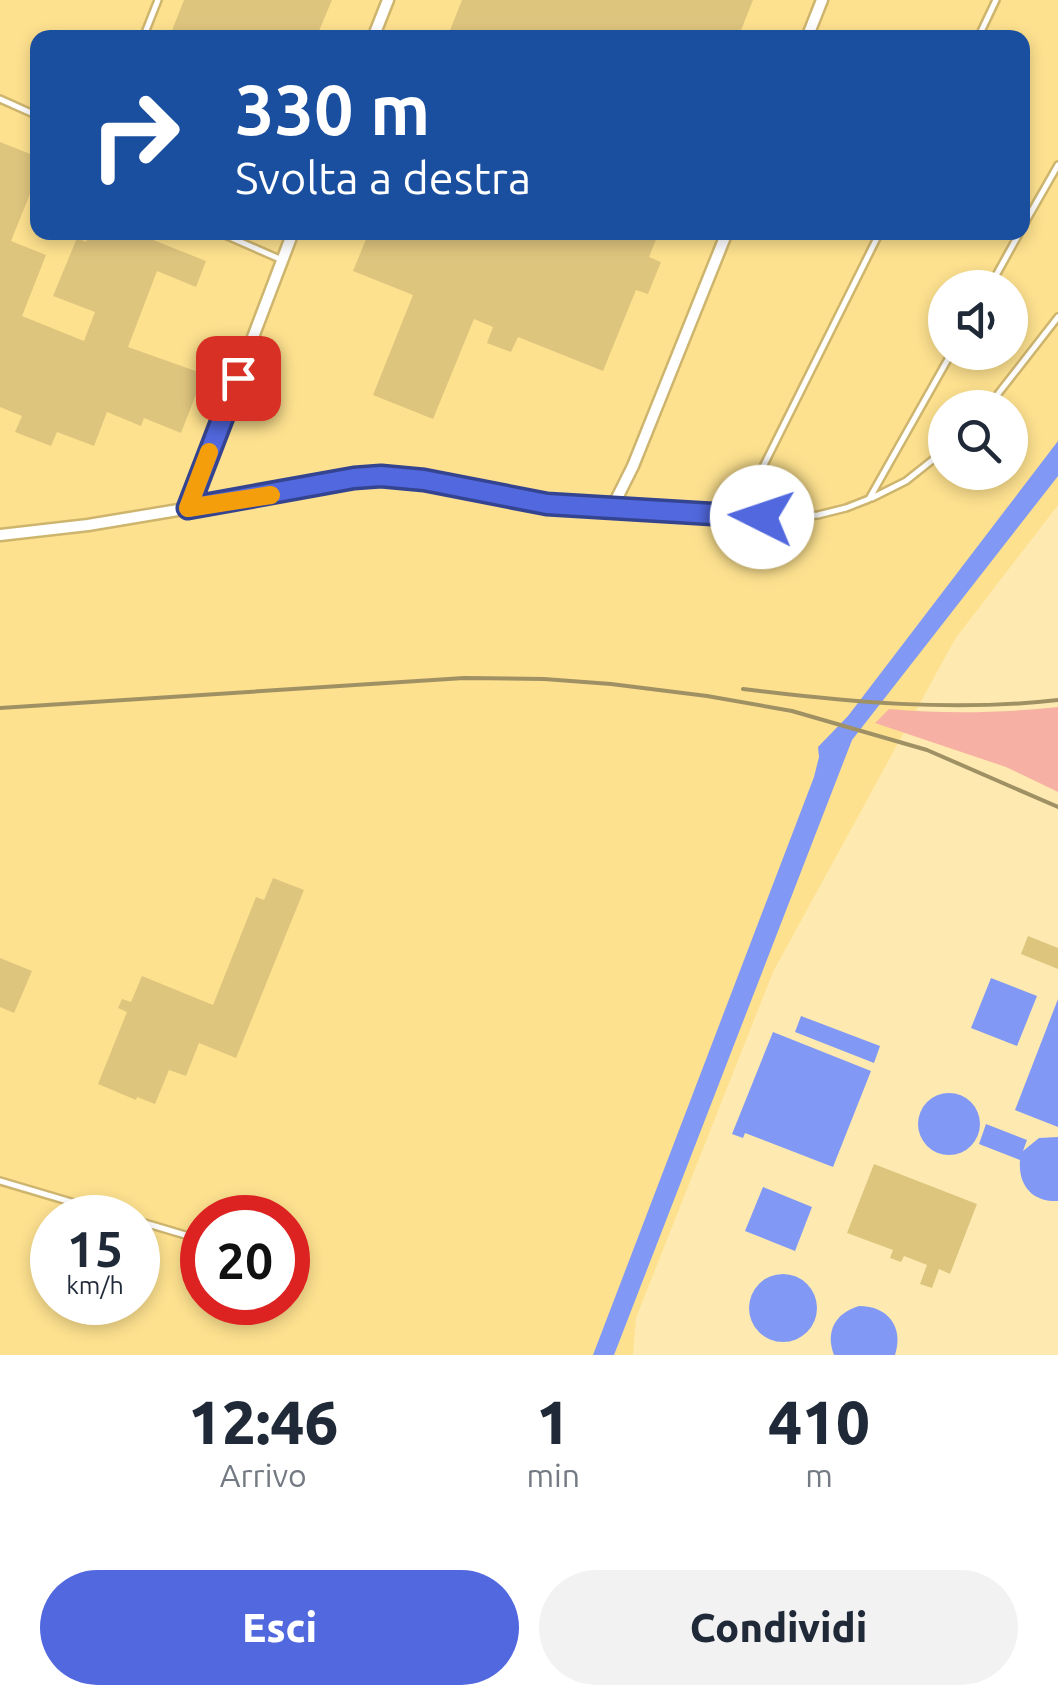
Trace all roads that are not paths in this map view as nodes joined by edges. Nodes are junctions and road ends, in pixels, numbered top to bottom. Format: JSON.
{"nodes":[{"id":1,"x":158,"y":0,"type":"edge"},
{"id":2,"x":388,"y":0,"type":"edge"},
{"id":3,"x":822,"y":0,"type":"edge"},
{"id":4,"x":996,"y":0,"type":"edge"},
{"id":5,"x":147,"y":30,"type":"edge"},
{"id":6,"x":376,"y":30,"type":"edge"},
{"id":7,"x":810,"y":30,"type":"edge"},
{"id":8,"x":982,"y":30,"type":"edge"},
{"id":9,"x":0,"y":99,"type":"edge"},
{"id":10,"x":30,"y":112,"type":"edge"},
{"id":11,"x":1058,"y":165,"type":"edge"},
{"id":12,"x":1030,"y":214,"type":"edge"},
{"id":13,"x":236,"y":240,"type":"edge"},
{"id":14,"x":291,"y":240,"type":"edge"},
{"id":15,"x":724,"y":240,"type":"edge"},
{"id":16,"x":876,"y":240,"type":"edge"},
{"id":17,"x":1015,"y":240,"type":"edge"},
{"id":18,"x":282,"y":260,"type":"junction"},
{"id":19,"x":998,"y":270,"type":"edge"},
{"id":20,"x":1058,"y":318,"type":"edge"},
{"id":21,"x":942,"y":370,"type":"edge"},
{"id":22,"x":1001,"y":390,"type":"edge"},
{"id":23,"x":928,"y":463,"type":"edge"},
{"id":24,"x":869,"y":499,"type":"junction"},
{"id":25,"x":606,"y":507,"type":"junction"},
{"id":26,"x":188,"y":508,"type":"junction"},
{"id":27,"x":739,"y":516,"type":"junction"},
{"id":28,"x":0,"y":535,"type":"edge"},
{"id":29,"x":0,"y":1181,"type":"edge"},
{"id":30,"x":47,"y":1195,"type":"edge"}],
"edges":[{"from":1,"to":5,"type":"lane"},
{"from":2,"to":6,"type":"street"},
{"from":3,"to":7,"type":"street"},
{"from":4,"to":8,"type":"lane"},
{"from":9,"to":10,"type":"lane"},
{"from":11,"to":12,"type":"lane"},
{"from":13,"to":18,"type":"lane"},
{"from":14,"to":18,"type":"street"},
{"from":15,"to":25,"type":"street"},
{"from":16,"to":27,"type":"lane"},
{"from":17,"to":19,"type":"lane"},
{"from":18,"to":26,"type":"street"},
{"from":20,"to":22,"type":"lane"},
{"from":21,"to":24,"type":"lane"},
{"from":23,"to":24,"type":"lane"},
{"from":24,"to":27,"type":"lane"},
{"from":25,"to":26,"type":"street"},
{"from":25,"to":27,"type":"lane"},
{"from":26,"to":28,"type":"street"},
{"from":29,"to":30,"type":"lane"}]}
